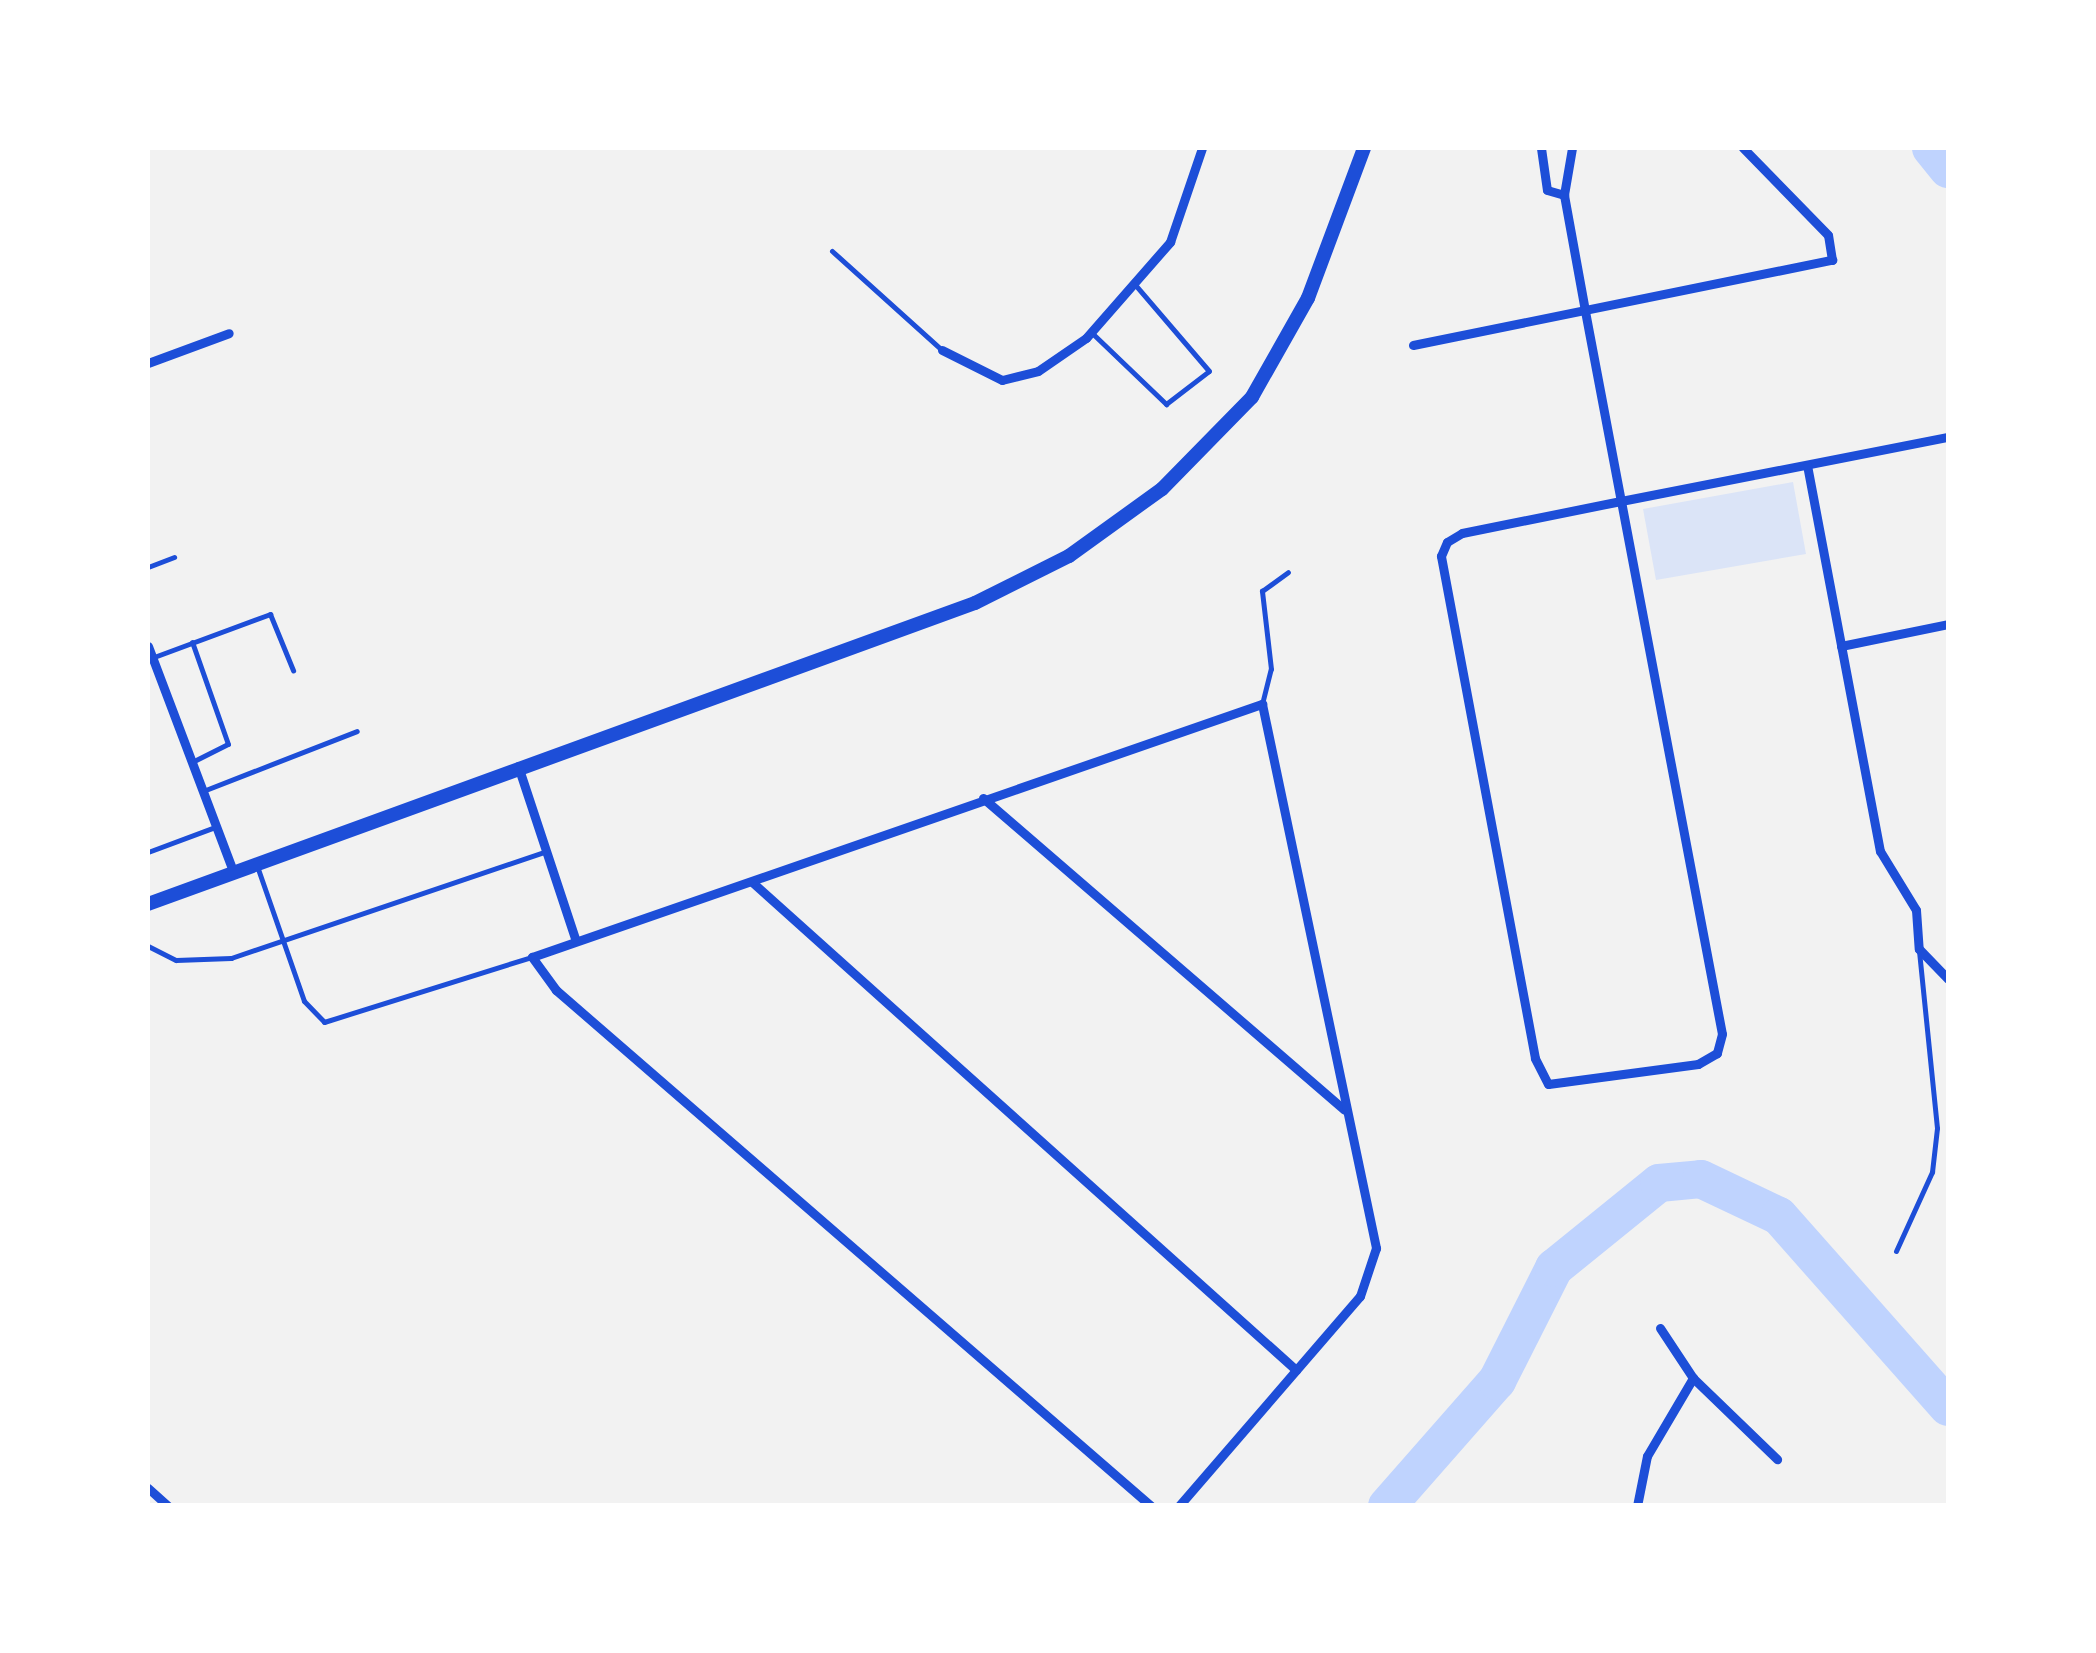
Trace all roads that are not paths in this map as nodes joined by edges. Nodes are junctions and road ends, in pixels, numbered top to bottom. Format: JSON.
{"nodes":[{"id":1,"x":1202,"y":148,"type":"edge"},
{"id":2,"x":1364,"y":148,"type":"edge"},
{"id":3,"x":1541,"y":148,"type":"edge"},
{"id":4,"x":1572,"y":148,"type":"edge"},
{"id":5,"x":1743,"y":148,"type":"edge"},
{"id":6,"x":1564,"y":194,"type":"junction"},
{"id":7,"x":832,"y":251,"type":"dead end"},
{"id":8,"x":1137,"y":287,"type":"junction"},
{"id":9,"x":1585,"y":312,"type":"junction"},
{"id":10,"x":1092,"y":332,"type":"junction"},
{"id":11,"x":229,"y":334,"type":"dead end"},
{"id":12,"x":1413,"y":345,"type":"dead end"},
{"id":13,"x":942,"y":350,"type":"joint"},
{"id":14,"x":148,"y":363,"type":"edge"},
{"id":15,"x":1948,"y":437,"type":"edge"},
{"id":16,"x":1807,"y":464,"type":"junction"},
{"id":17,"x":1621,"y":500,"type":"junction"},
{"id":18,"x":174,"y":557,"type":"dead end"},
{"id":19,"x":148,"y":567,"type":"edge"},
{"id":20,"x":1288,"y":572,"type":"dead end"},
{"id":21,"x":1948,"y":624,"type":"edge"},
{"id":22,"x":192,"y":642,"type":"junction"},
{"id":23,"x":148,"y":646,"type":"edge"},
{"id":24,"x":1841,"y":646,"type":"junction"},
{"id":25,"x":152,"y":658,"type":"junction"},
{"id":26,"x":293,"y":670,"type":"dead end"},
{"id":27,"x":1262,"y":704,"type":"junction"},
{"id":28,"x":357,"y":731,"type":"dead end"},
{"id":29,"x":192,"y":762,"type":"junction"},
{"id":30,"x":518,"y":766,"type":"junction"},
{"id":31,"x":204,"y":790,"type":"junction"},
{"id":32,"x":983,"y":798,"type":"junction"},
{"id":33,"x":216,"y":826,"type":"junction"},
{"id":34,"x":546,"y":851,"type":"junction"},
{"id":35,"x":148,"y":852,"type":"edge"},
{"id":36,"x":257,"y":865,"type":"junction"},
{"id":37,"x":234,"y":873,"type":"junction"},
{"id":38,"x":752,"y":882,"type":"junction"},
{"id":39,"x":148,"y":904,"type":"edge"},
{"id":40,"x":576,"y":941,"type":"junction"},
{"id":41,"x":285,"y":945,"type":"junction"},
{"id":42,"x":148,"y":946,"type":"edge"},
{"id":43,"x":1918,"y":949,"type":"junction"},
{"id":44,"x":532,"y":957,"type":"junction"},
{"id":45,"x":1948,"y":979,"type":"edge"},
{"id":46,"x":1344,"y":1110,"type":"junction"},
{"id":47,"x":1896,"y":1251,"type":"dead end"},
{"id":48,"x":1660,"y":1328,"type":"dead end"},
{"id":49,"x":1296,"y":1370,"type":"junction"},
{"id":50,"x":1693,"y":1378,"type":"junction"},
{"id":51,"x":1778,"y":1460,"type":"dead end"},
{"id":52,"x":148,"y":1488,"type":"edge"},
{"id":53,"x":168,"y":1506,"type":"edge"},
{"id":54,"x":1151,"y":1506,"type":"edge"},
{"id":55,"x":1179,"y":1506,"type":"edge"},
{"id":56,"x":1637,"y":1506,"type":"edge"}],
"edges":[{"from":1,"to":8,"type":"street"},
{"from":2,"to":30,"type":"main road"},
{"from":3,"to":6,"type":"street"},
{"from":4,"to":6,"type":"street"},
{"from":5,"to":9,"type":"street"},
{"from":6,"to":9,"type":"street"},
{"from":7,"to":13,"type":"lane"},
{"from":8,"to":10,"type":"street"},
{"from":8,"to":10,"type":"lane"},
{"from":9,"to":12,"type":"street"},
{"from":9,"to":17,"type":"street"},
{"from":10,"to":13,"type":"street"},
{"from":11,"to":14,"type":"street"},
{"from":15,"to":16,"type":"street"},
{"from":16,"to":17,"type":"street"},
{"from":16,"to":24,"type":"street"},
{"from":17,"to":17,"type":"street"},
{"from":18,"to":19,"type":"lane"},
{"from":20,"to":27,"type":"lane"},
{"from":21,"to":24,"type":"street"},
{"from":22,"to":25,"type":"lane"},
{"from":22,"to":26,"type":"lane"},
{"from":22,"to":29,"type":"lane"},
{"from":23,"to":25,"type":"street"},
{"from":24,"to":43,"type":"street"},
{"from":25,"to":29,"type":"street"},
{"from":27,"to":32,"type":"street"},
{"from":27,"to":46,"type":"street"},
{"from":28,"to":31,"type":"lane"},
{"from":29,"to":31,"type":"street"},
{"from":30,"to":34,"type":"street"},
{"from":30,"to":36,"type":"main road"},
{"from":31,"to":33,"type":"street"},
{"from":32,"to":38,"type":"street"},
{"from":32,"to":46,"type":"street"},
{"from":33,"to":35,"type":"lane"},
{"from":33,"to":37,"type":"street"},
{"from":34,"to":40,"type":"street"},
{"from":34,"to":41,"type":"lane"},
{"from":36,"to":37,"type":"main road"},
{"from":36,"to":41,"type":"lane"},
{"from":37,"to":39,"type":"main road"},
{"from":38,"to":40,"type":"street"},
{"from":38,"to":49,"type":"street"},
{"from":40,"to":44,"type":"street"},
{"from":41,"to":42,"type":"lane"},
{"from":41,"to":44,"type":"lane"},
{"from":43,"to":45,"type":"street"},
{"from":43,"to":47,"type":"lane"},
{"from":44,"to":54,"type":"street"},
{"from":46,"to":49,"type":"street"},
{"from":48,"to":50,"type":"street"},
{"from":49,"to":55,"type":"street"},
{"from":50,"to":51,"type":"street"},
{"from":50,"to":56,"type":"street"},
{"from":52,"to":53,"type":"street"}]}
